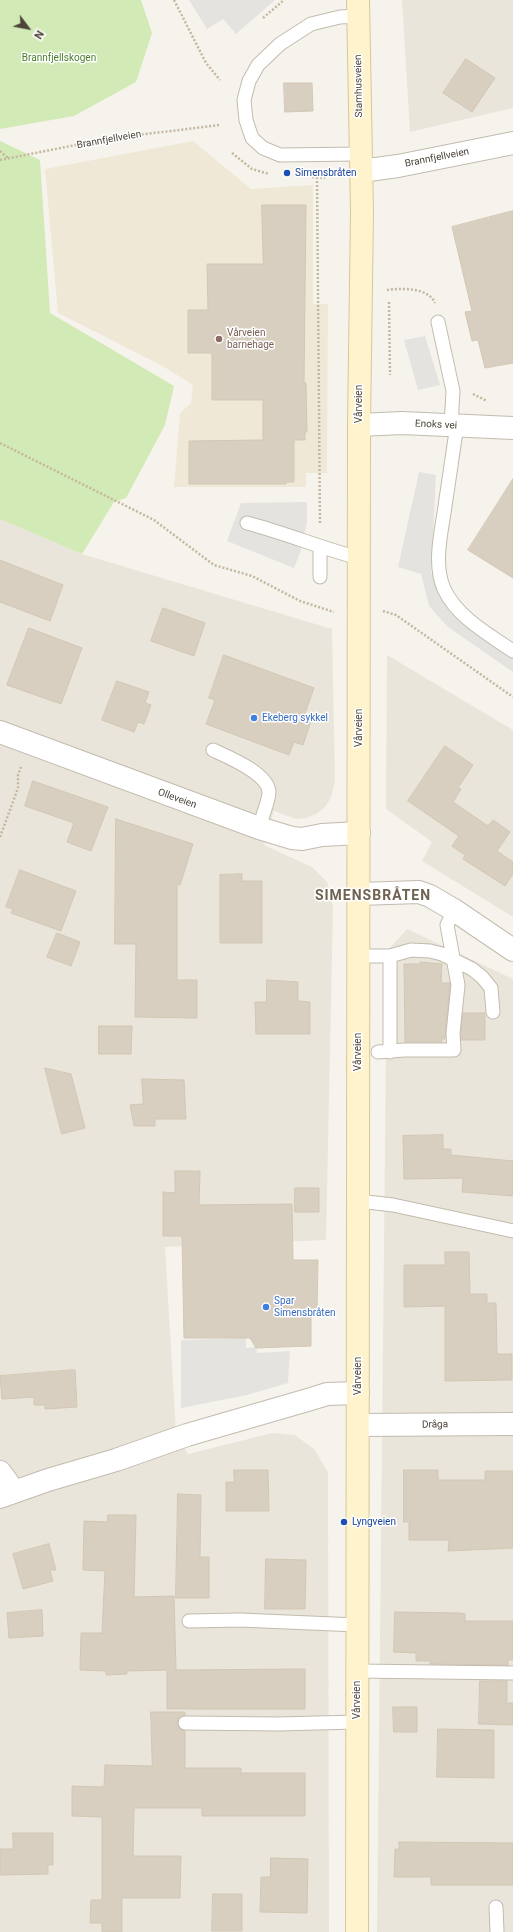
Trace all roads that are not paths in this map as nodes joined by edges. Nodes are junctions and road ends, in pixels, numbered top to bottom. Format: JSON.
{"nodes":[{"id":1,"x":358,"y":8,"type":"edge"},
{"id":2,"x":513,"y":143,"type":"edge"},
{"id":3,"x":360,"y":162,"type":"junction"},
{"id":4,"x":438,"y":322,"type":"road end"},
{"id":5,"x":359,"y":425,"type":"junction"},
{"id":6,"x":454,"y":426,"type":"junction"},
{"id":7,"x":513,"y":428,"type":"edge"},
{"id":8,"x":247,"y":523,"type":"dead end"},
{"id":9,"x":320,"y":547,"type":"junction"},
{"id":10,"x":359,"y":558,"type":"junction"},
{"id":11,"x":320,"y":577,"type":"dead end"},
{"id":12,"x":513,"y":652,"type":"edge"},
{"id":13,"x":0,"y":732,"type":"edge"},
{"id":14,"x":213,"y":750,"type":"dead end"},
{"id":15,"x":259,"y":828,"type":"junction"},
{"id":16,"x":359,"y":833,"type":"junction"},
{"id":17,"x":359,"y":894,"type":"junction"},
{"id":18,"x":454,"y":910,"type":"junction"},
{"id":19,"x":513,"y":950,"type":"edge"},
{"id":20,"x":358,"y":956,"type":"junction"},
{"id":21,"x":390,"y":956,"type":"junction"},
{"id":22,"x":454,"y":962,"type":"junction"},
{"id":23,"x":493,"y":1012,"type":"dead end"},
{"id":24,"x":358,"y":1201,"type":"junction"},
{"id":25,"x":513,"y":1231,"type":"edge"},
{"id":26,"x":358,"y":1393,"type":"junction"},
{"id":27,"x":513,"y":1424,"type":"edge"},
{"id":28,"x":358,"y":1425,"type":"junction"},
{"id":29,"x":0,"y":1472,"type":"edge"},
{"id":30,"x":7,"y":1494,"type":"edge"},
{"id":31,"x":189,"y":1621,"type":"dead end"},
{"id":32,"x":357,"y":1625,"type":"junction"},
{"id":33,"x":357,"y":1671,"type":"junction"},
{"id":34,"x":513,"y":1673,"type":"edge"},
{"id":35,"x":357,"y":1722,"type":"junction"},
{"id":36,"x":185,"y":1723,"type":"dead end"},
{"id":37,"x":496,"y":1907,"type":"dead end"},
{"id":38,"x":357,"y":1932,"type":"edge"},
{"id":39,"x":497,"y":1932,"type":"edge"}],
"edges":[{"from":1,"to":3,"type":"street","name":"Stamhusveien"},
{"from":1,"to":3,"type":"lane","name":"Brannfjellveien"},
{"from":2,"to":3,"type":"street","name":"Brannfjellveien"},
{"from":3,"to":5,"type":"street","name":"Vårveien"},
{"from":4,"to":6,"type":"lane"},
{"from":5,"to":6,"type":"street","name":"Enoks vei"},
{"from":5,"to":10,"type":"street","name":"Vårveien"},
{"from":6,"to":7,"type":"street","name":"Enoks vei"},
{"from":6,"to":12,"type":"lane"},
{"from":8,"to":9,"type":"lane"},
{"from":9,"to":10,"type":"lane"},
{"from":9,"to":11,"type":"lane"},
{"from":10,"to":16,"type":"street","name":"Vårveien"},
{"from":13,"to":15,"type":"street","name":"Olleveien"},
{"from":14,"to":15,"type":"lane"},
{"from":15,"to":16,"type":"street","name":"Olleveien"},
{"from":16,"to":17,"type":"street","name":"Vårveien"},
{"from":17,"to":18,"type":"street"},
{"from":17,"to":20,"type":"street","name":"Vårveien"},
{"from":18,"to":19,"type":"street"},
{"from":18,"to":22,"type":"lane"},
{"from":20,"to":21,"type":"lane"},
{"from":20,"to":24,"type":"street","name":"Vårveien"},
{"from":21,"to":22,"type":"lane"},
{"from":21,"to":22,"type":"lane"},
{"from":22,"to":23,"type":"lane"},
{"from":24,"to":25,"type":"lane"},
{"from":24,"to":26,"type":"street","name":"Vårveien"},
{"from":26,"to":28,"type":"street","name":"Vårveien"},
{"from":26,"to":30,"type":"street"},
{"from":27,"to":28,"type":"street","name":"Dråga"},
{"from":28,"to":32,"type":"street","name":"Vårveien"},
{"from":29,"to":30,"type":"street"},
{"from":31,"to":32,"type":"lane"},
{"from":32,"to":33,"type":"street","name":"Vårveien"},
{"from":33,"to":34,"type":"lane"},
{"from":33,"to":35,"type":"street","name":"Vårveien"},
{"from":35,"to":36,"type":"lane"},
{"from":35,"to":38,"type":"street","name":"Vårveien"},
{"from":37,"to":39,"type":"lane"}]}
